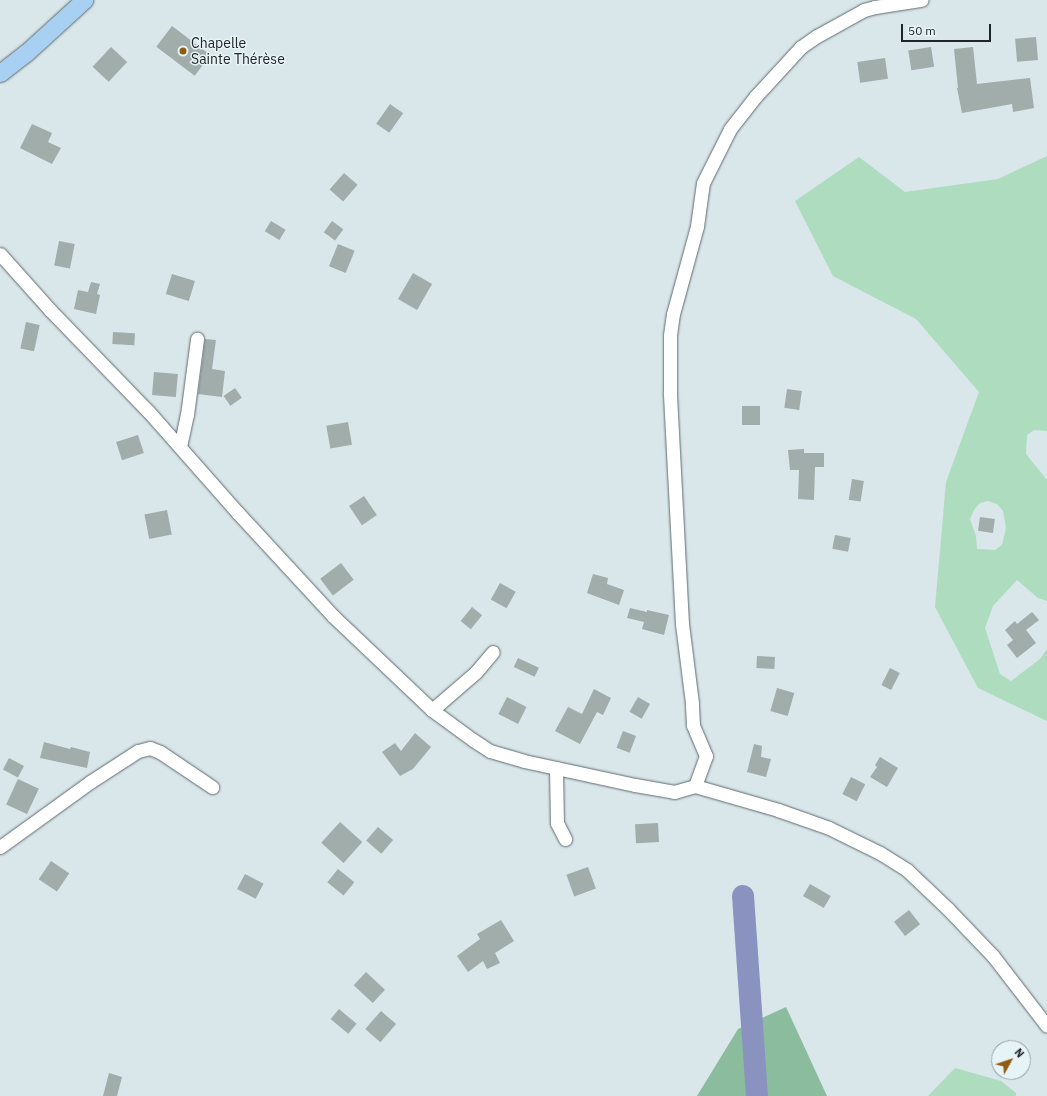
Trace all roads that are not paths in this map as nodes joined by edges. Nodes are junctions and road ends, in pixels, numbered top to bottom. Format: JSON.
{"nodes":[{"id":1,"x":84,"y":0,"type":"edge"},
{"id":2,"x":921,"y":0,"type":"edge"},
{"id":3,"x":0,"y":73,"type":"edge"},
{"id":4,"x":0,"y":254,"type":"edge"},
{"id":5,"x":197,"y":339,"type":"dead end"},
{"id":6,"x":180,"y":447,"type":"junction"},
{"id":7,"x":493,"y":652,"type":"dead end"},
{"id":8,"x":432,"y":710,"type":"junction"},
{"id":9,"x":556,"y":768,"type":"junction"},
{"id":10,"x":695,"y":786,"type":"junction"},
{"id":11,"x":212,"y":787,"type":"dead end"},
{"id":12,"x":565,"y":839,"type":"dead end"},
{"id":13,"x":0,"y":847,"type":"edge"},
{"id":14,"x":1047,"y":1026,"type":"edge"}],
"edges":[{"from":1,"to":3,"type":"main road"},
{"from":2,"to":10,"type":"street"},
{"from":4,"to":6,"type":"street"},
{"from":5,"to":6,"type":"street"},
{"from":6,"to":8,"type":"street"},
{"from":7,"to":8,"type":"street"},
{"from":8,"to":9,"type":"street"},
{"from":9,"to":10,"type":"street"},
{"from":9,"to":12,"type":"street"},
{"from":10,"to":14,"type":"street"},
{"from":11,"to":13,"type":"street"}]}
